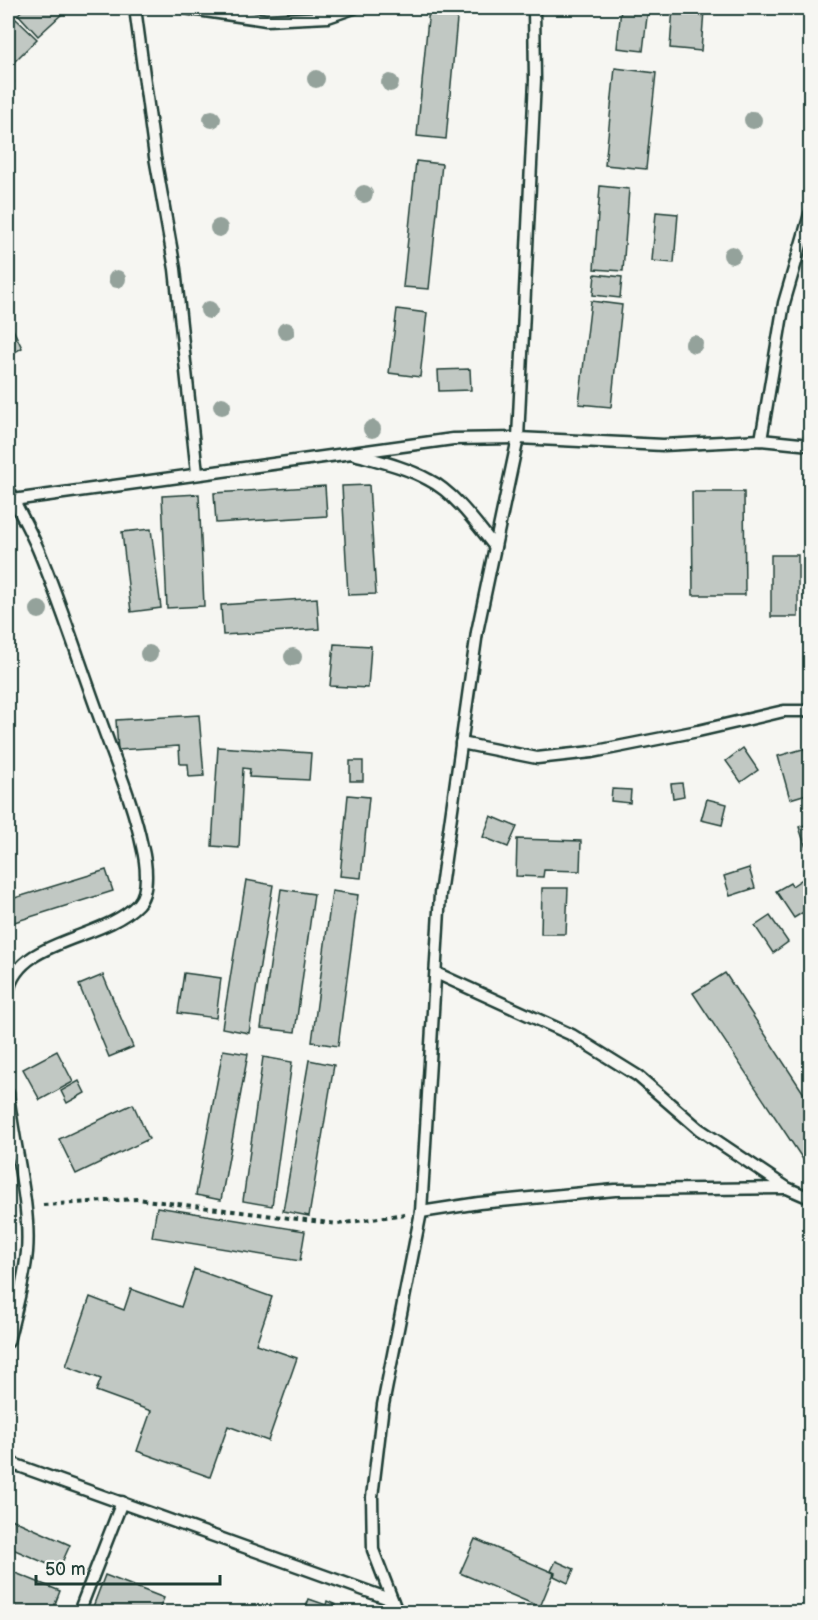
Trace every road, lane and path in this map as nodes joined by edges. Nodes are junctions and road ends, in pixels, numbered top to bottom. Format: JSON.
{"nodes":[{"id":1,"x":135,"y":8,"type":"edge"},
{"id":2,"x":184,"y":8,"type":"edge"},
{"id":3,"x":354,"y":8,"type":"edge"},
{"id":4,"x":534,"y":8,"type":"edge"},
{"id":5,"x":810,"y":214,"type":"edge"},
{"id":6,"x":518,"y":438,"type":"junction"},
{"id":7,"x":760,"y":440,"type":"junction"},
{"id":8,"x":810,"y":445,"type":"edge"},
{"id":9,"x":347,"y":452,"type":"junction"},
{"id":10,"x":197,"y":472,"type":"junction"},
{"id":11,"x":8,"y":488,"type":"edge"},
{"id":12,"x":13,"y":500,"type":"junction"},
{"id":13,"x":495,"y":547,"type":"junction"},
{"id":14,"x":810,"y":711,"type":"edge"},
{"id":15,"x":461,"y":743,"type":"junction"},
{"id":16,"x":436,"y":973,"type":"junction"},
{"id":17,"x":8,"y":992,"type":"edge"},
{"id":18,"x":8,"y":1093,"type":"edge"},
{"id":19,"x":787,"y":1188,"type":"junction"},
{"id":20,"x":810,"y":1198,"type":"edge"},
{"id":21,"x":25,"y":1207,"type":"junction"},
{"id":22,"x":421,"y":1212,"type":"junction"},
{"id":23,"x":8,"y":1342,"type":"edge"},
{"id":24,"x":8,"y":1462,"type":"edge"},
{"id":25,"x":122,"y":1502,"type":"junction"},
{"id":26,"x":392,"y":1600,"type":"junction"},
{"id":27,"x":79,"y":1612,"type":"edge"},
{"id":28,"x":397,"y":1612,"type":"edge"}],
"edges":[{"from":1,"to":10,"type":"lane"},
{"from":2,"to":3,"type":"lane"},
{"from":4,"to":6,"type":"lane"},
{"from":5,"to":7,"type":"lane"},
{"from":6,"to":7,"type":"lane"},
{"from":6,"to":9,"type":"lane"},
{"from":6,"to":13,"type":"lane"},
{"from":7,"to":8,"type":"lane"},
{"from":9,"to":10,"type":"lane"},
{"from":9,"to":13,"type":"lane"},
{"from":10,"to":12,"type":"lane"},
{"from":11,"to":12,"type":"lane"},
{"from":12,"to":17,"type":"lane"},
{"from":13,"to":15,"type":"lane"},
{"from":14,"to":15,"type":"lane"},
{"from":15,"to":16,"type":"lane"},
{"from":16,"to":19,"type":"lane"},
{"from":16,"to":22,"type":"lane"},
{"from":18,"to":21,"type":"lane"},
{"from":19,"to":20,"type":"lane"},
{"from":19,"to":22,"type":"lane"},
{"from":21,"to":22,"type":"path"},
{"from":21,"to":23,"type":"lane"},
{"from":22,"to":26,"type":"lane"},
{"from":24,"to":25,"type":"lane"},
{"from":25,"to":26,"type":"lane"},
{"from":25,"to":27,"type":"lane"},
{"from":26,"to":28,"type":"lane"}]}
